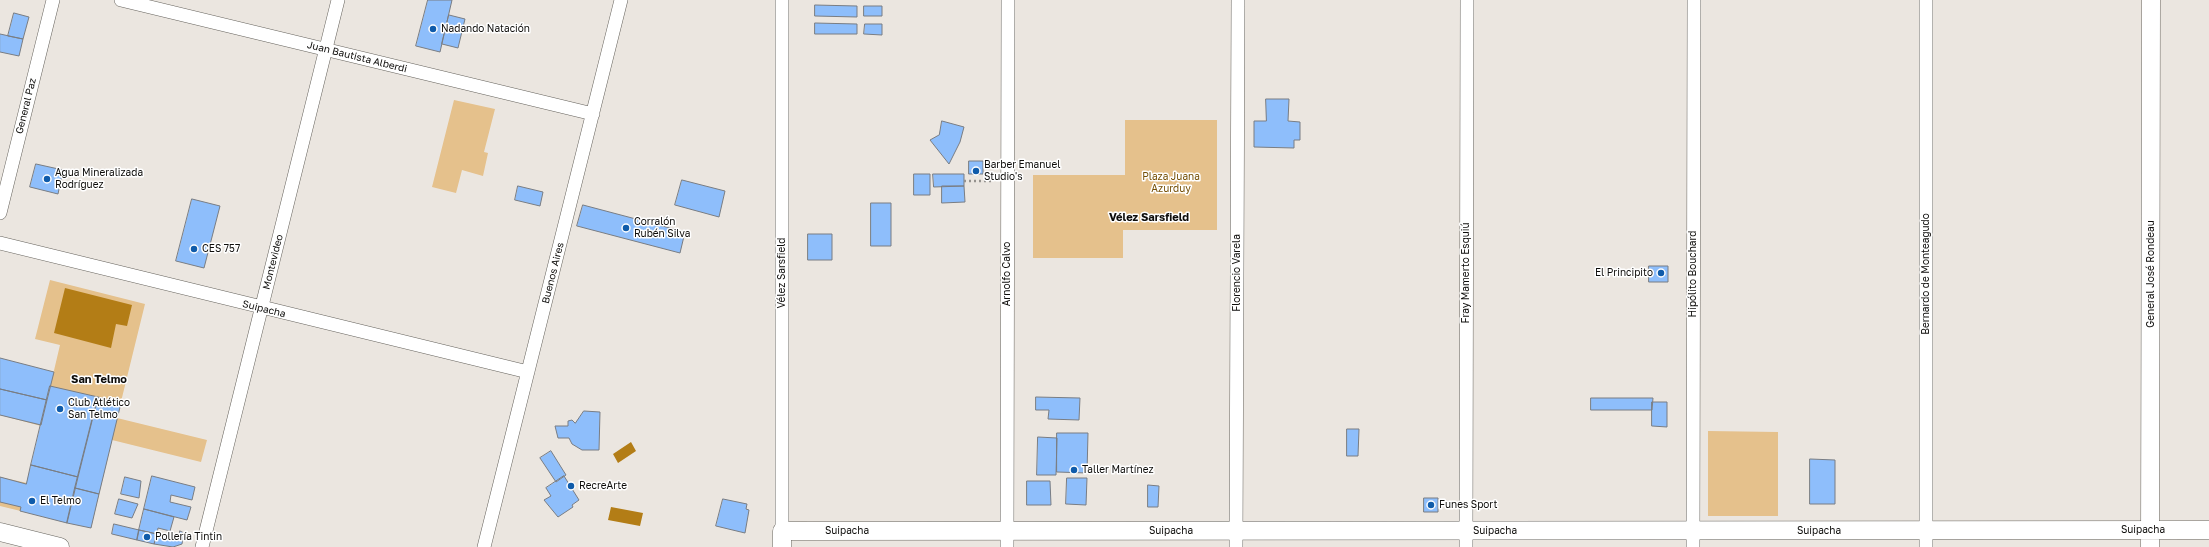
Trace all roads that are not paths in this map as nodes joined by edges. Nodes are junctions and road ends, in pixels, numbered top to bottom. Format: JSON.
{"nodes":[{"id":1,"x":53,"y":0,"type":"edge"},
{"id":2,"x":121,"y":0,"type":"edge"},
{"id":3,"x":338,"y":0,"type":"edge"},
{"id":4,"x":621,"y":0,"type":"edge"},
{"id":5,"x":782,"y":0,"type":"edge"},
{"id":6,"x":1008,"y":0,"type":"edge"},
{"id":7,"x":1238,"y":0,"type":"edge"},
{"id":8,"x":1467,"y":0,"type":"edge"},
{"id":9,"x":1694,"y":0,"type":"edge"},
{"id":10,"x":1926,"y":0,"type":"edge"},
{"id":11,"x":2151,"y":0,"type":"edge"},
{"id":12,"x":326,"y":50,"type":"junction"},
{"id":13,"x":593,"y":114,"type":"junction"},
{"id":14,"x":0,"y":213,"type":"edge"},
{"id":15,"x":0,"y":243,"type":"edge"},
{"id":16,"x":262,"y":308,"type":"junction"},
{"id":17,"x":528,"y":372,"type":"junction"},
{"id":18,"x":2209,"y":530,"type":"edge"},
{"id":19,"x":0,"y":532,"type":"edge"},
{"id":20,"x":782,"y":539,"type":"edge"},
{"id":21,"x":1007,"y":539,"type":"edge"},
{"id":22,"x":1236,"y":539,"type":"edge"},
{"id":23,"x":1466,"y":539,"type":"edge"},
{"id":24,"x":1693,"y":539,"type":"edge"},
{"id":25,"x":1926,"y":539,"type":"edge"},
{"id":26,"x":2150,"y":539,"type":"edge"},
{"id":27,"x":60,"y":547,"type":"edge"},
{"id":28,"x":202,"y":547,"type":"edge"},
{"id":29,"x":484,"y":547,"type":"edge"}],
"edges":[{"from":1,"to":14,"type":"street","name":"General Paz"},
{"from":2,"to":12,"type":"street","name":"Juan Bautista Alberdi"},
{"from":3,"to":12,"type":"street","name":"Montevideo"},
{"from":4,"to":13,"type":"street","name":"Buenos Aires"},
{"from":5,"to":20,"type":"street","name":"Vélez Sarsfield"},
{"from":6,"to":21,"type":"street","name":"Arnolfo Calvo"},
{"from":7,"to":22,"type":"street","name":"Florencio Varela"},
{"from":8,"to":23,"type":"street","name":"Fray Mamerto Esquiú"},
{"from":9,"to":24,"type":"street","name":"Hipólito Bouchard"},
{"from":10,"to":25,"type":"street","name":"Bernardo de Monteagudo"},
{"from":11,"to":26,"type":"main road","name":"General José Rondeau"},
{"from":12,"to":13,"type":"street","name":"Juan Bautista Alberdi"},
{"from":12,"to":16,"type":"street","name":"Montevideo"},
{"from":13,"to":17,"type":"street","name":"Buenos Aires"},
{"from":15,"to":16,"type":"street","name":"Suipacha"},
{"from":16,"to":17,"type":"street","name":"Suipacha"},
{"from":16,"to":28,"type":"street","name":"Montevideo"},
{"from":17,"to":29,"type":"street","name":"Buenos Aires"},
{"from":18,"to":26,"type":"main road","name":"Suipacha"},
{"from":19,"to":27,"type":"main road"},
{"from":20,"to":21,"type":"main road","name":"Suipacha"},
{"from":21,"to":22,"type":"main road","name":"Suipacha"},
{"from":22,"to":23,"type":"main road","name":"Suipacha"},
{"from":23,"to":24,"type":"main road","name":"Suipacha"},
{"from":24,"to":25,"type":"main road","name":"Suipacha"},
{"from":25,"to":26,"type":"main road","name":"Suipacha"}]}
